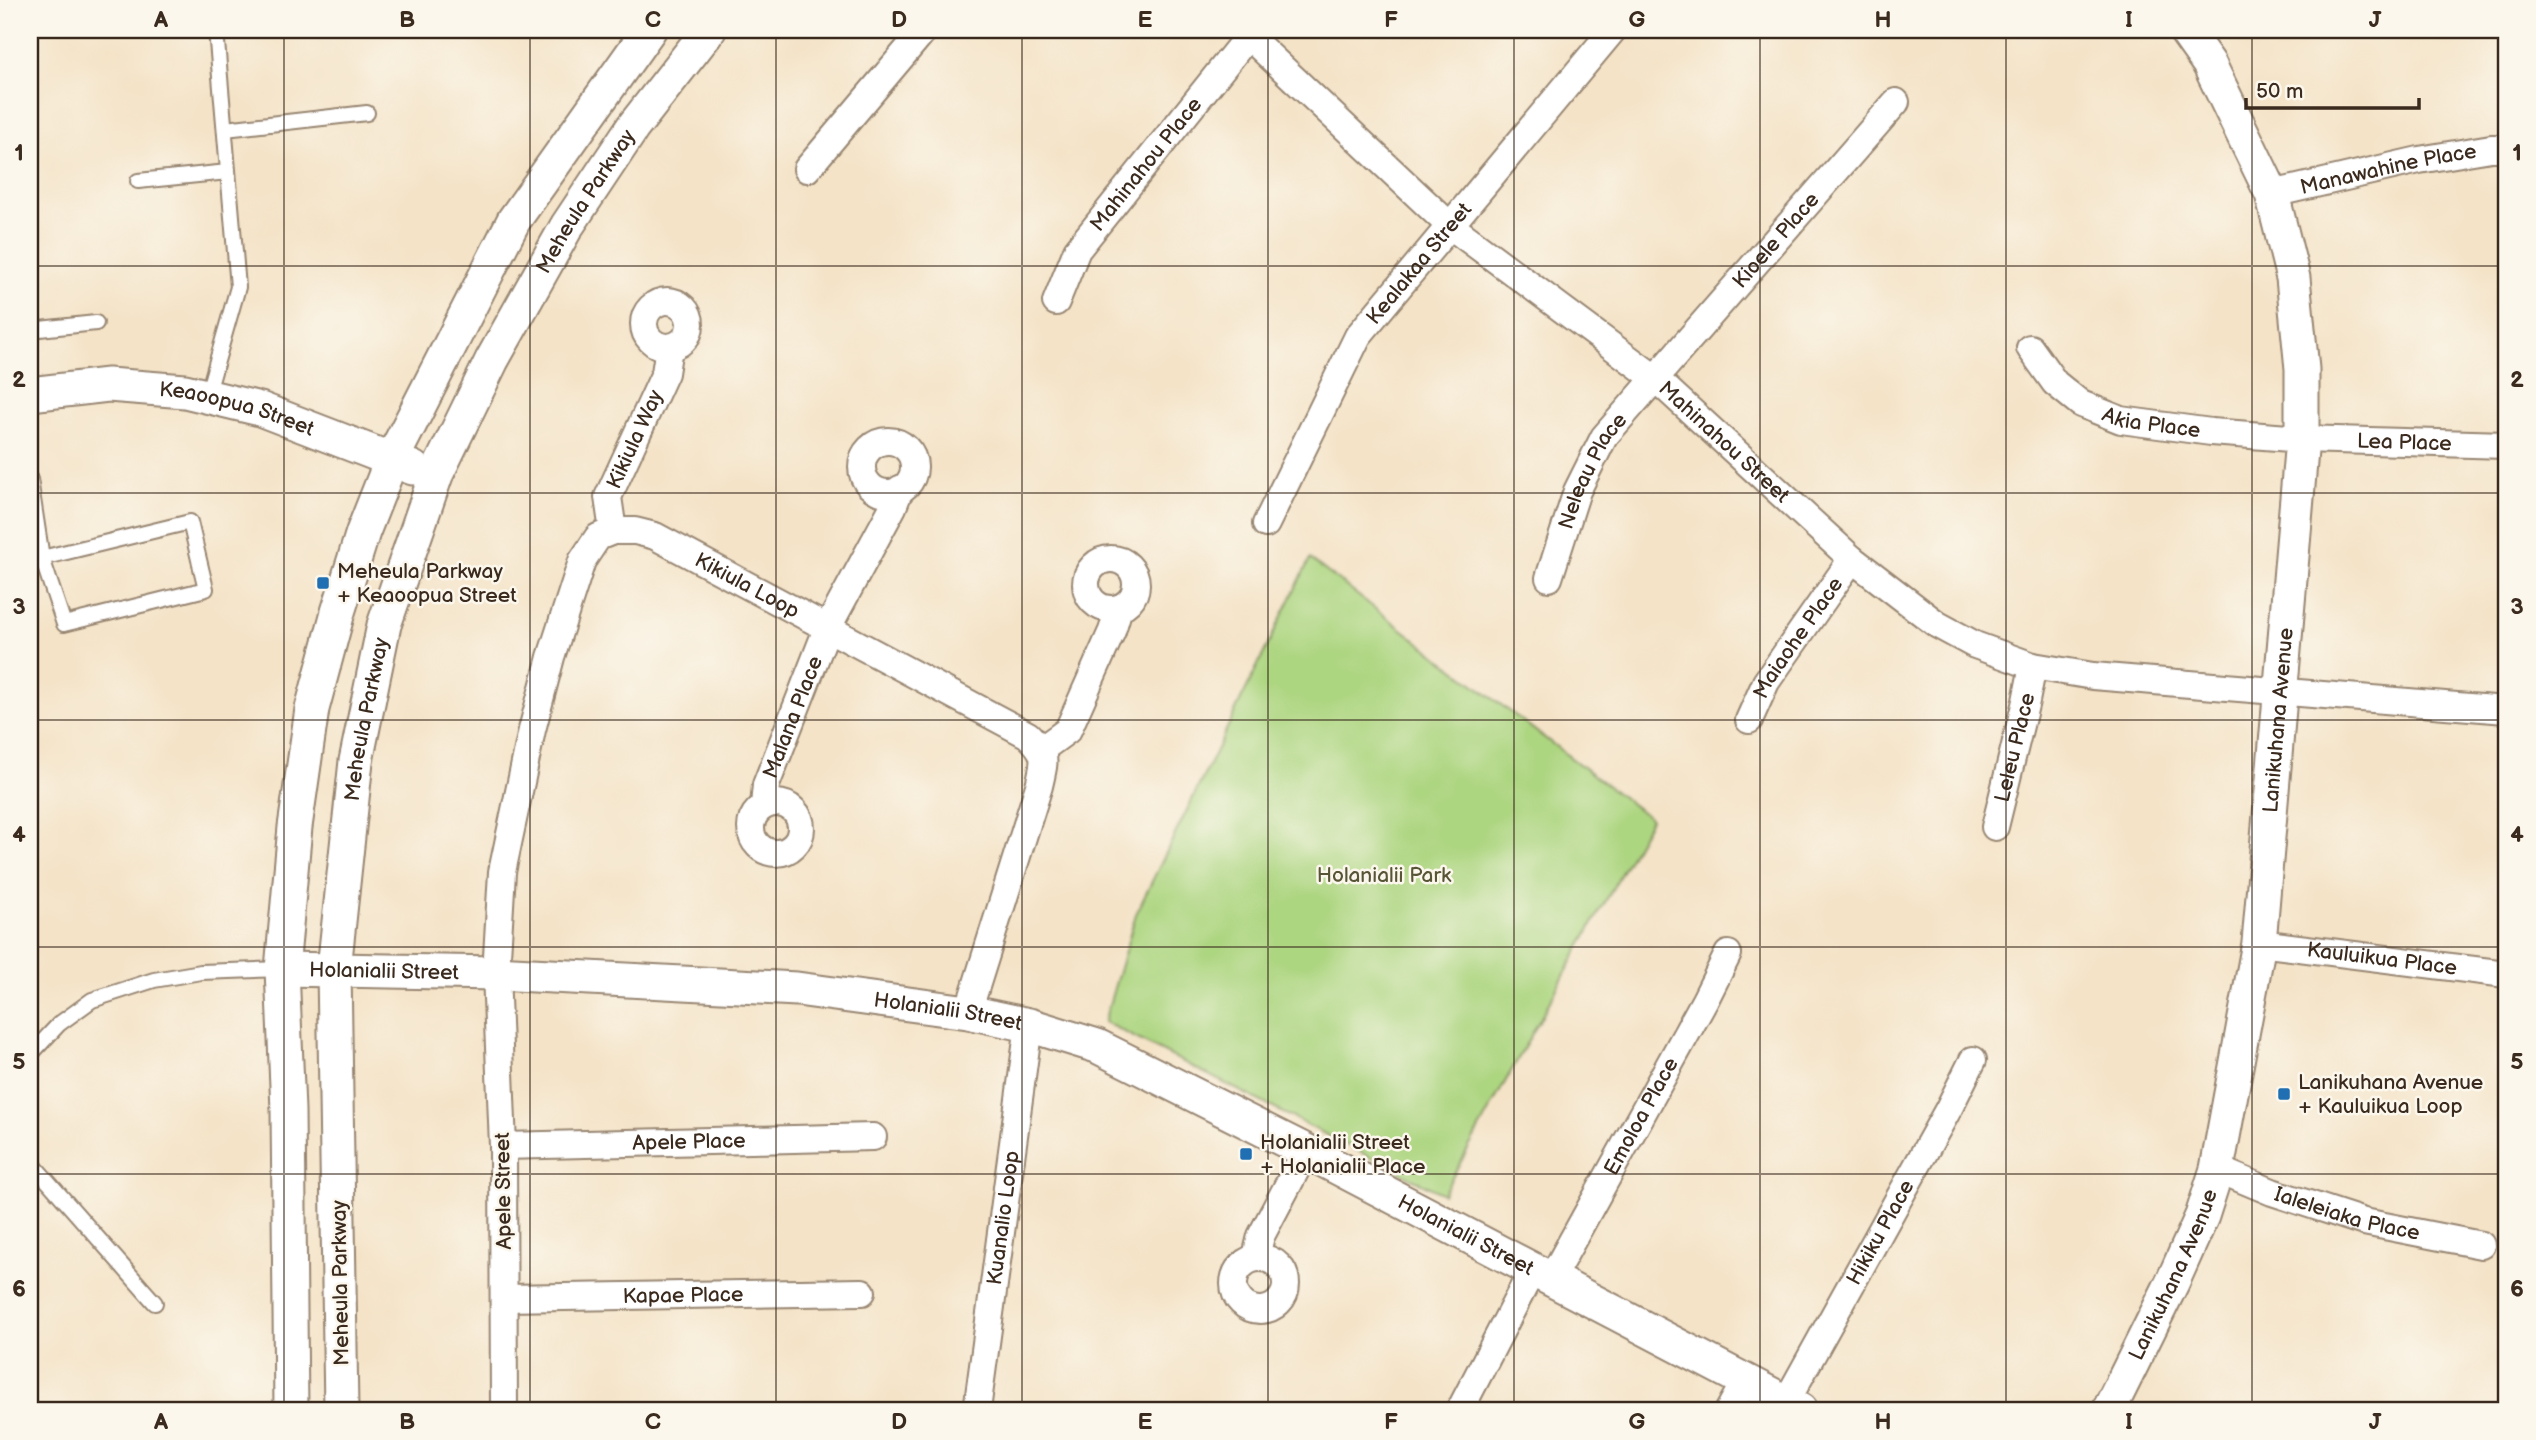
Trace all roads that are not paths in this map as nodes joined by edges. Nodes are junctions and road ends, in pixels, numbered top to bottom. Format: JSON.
{"nodes":[{"id":1,"x":216,"y":30,"type":"edge"},
{"id":2,"x":649,"y":30,"type":"edge"},
{"id":3,"x":709,"y":30,"type":"edge"},
{"id":4,"x":924,"y":30,"type":"edge"},
{"id":5,"x":1613,"y":30,"type":"edge"},
{"id":6,"x":2185,"y":30,"type":"edge"},
{"id":7,"x":1248,"y":32,"type":"edge"},
{"id":8,"x":1896,"y":102,"type":"dead end"},
{"id":9,"x":367,"y":113,"type":"dead end"},
{"id":10,"x":225,"y":129,"type":"junction"},
{"id":11,"x":2506,"y":148,"type":"edge"},
{"id":12,"x":807,"y":169,"type":"dead end"},
{"id":13,"x":228,"y":172,"type":"junction"},
{"id":14,"x":138,"y":181,"type":"dead end"},
{"id":15,"x":2272,"y":194,"type":"junction"},
{"id":16,"x":1448,"y":224,"type":"junction"},
{"id":17,"x":1056,"y":302,"type":"dead end"},
{"id":18,"x":96,"y":323,"type":"dead end"},
{"id":19,"x":30,"y":330,"type":"edge"},
{"id":20,"x":669,"y":347,"type":"dead end"},
{"id":21,"x":2030,"y":348,"type":"dead end"},
{"id":22,"x":1656,"y":379,"type":"junction"},
{"id":23,"x":30,"y":394,"type":"edge"},
{"id":24,"x":207,"y":396,"type":"junction"},
{"id":25,"x":2302,"y":439,"type":"junction"},
{"id":26,"x":2506,"y":445,"type":"edge"},
{"id":27,"x":391,"y":461,"type":"junction"},
{"id":28,"x":436,"y":475,"type":"junction"},
{"id":29,"x":30,"y":479,"type":"edge"},
{"id":30,"x":900,"y":489,"type":"dead end"},
{"id":31,"x":1266,"y":524,"type":"dead end"},
{"id":32,"x":613,"y":531,"type":"junction"},
{"id":33,"x":42,"y":558,"type":"junction"},
{"id":34,"x":1852,"y":559,"type":"junction"},
{"id":35,"x":1549,"y":578,"type":"dead end"},
{"id":36,"x":1119,"y":608,"type":"dead end"},
{"id":37,"x":827,"y":629,"type":"junction"},
{"id":38,"x":2033,"y":666,"type":"junction"},
{"id":39,"x":2282,"y":691,"type":"junction"},
{"id":40,"x":2506,"y":710,"type":"edge"},
{"id":41,"x":1749,"y":720,"type":"dead end"},
{"id":42,"x":1042,"y":749,"type":"junction"},
{"id":43,"x":764,"y":806,"type":"dead end"},
{"id":44,"x":1995,"y":827,"type":"dead end"},
{"id":45,"x":2259,"y":943,"type":"junction"},
{"id":46,"x":1728,"y":954,"type":"dead end"},
{"id":47,"x":282,"y":969,"type":"junction"},
{"id":48,"x":334,"y":970,"type":"junction"},
{"id":49,"x":496,"y":973,"type":"junction"},
{"id":50,"x":2506,"y":974,"type":"edge"},
{"id":51,"x":968,"y":1012,"type":"junction"},
{"id":52,"x":1029,"y":1025,"type":"junction"},
{"id":53,"x":30,"y":1055,"type":"edge"},
{"id":54,"x":1973,"y":1060,"type":"dead end"},
{"id":55,"x":873,"y":1137,"type":"dead end"},
{"id":56,"x":503,"y":1146,"type":"junction"},
{"id":57,"x":1306,"y":1151,"type":"junction"},
{"id":58,"x":30,"y":1161,"type":"edge"},
{"id":59,"x":2217,"y":1169,"type":"junction"},
{"id":60,"x":2481,"y":1245,"type":"dead end"},
{"id":61,"x":1256,"y":1257,"type":"dead end"},
{"id":62,"x":1542,"y":1274,"type":"junction"},
{"id":63,"x":862,"y":1293,"type":"dead end"},
{"id":64,"x":505,"y":1298,"type":"junction"},
{"id":65,"x":155,"y":1303,"type":"dead end"},
{"id":66,"x":1745,"y":1381,"type":"junction"},
{"id":67,"x":1793,"y":1406,"type":"edge"},
{"id":68,"x":2115,"y":1408,"type":"edge"},
{"id":69,"x":291,"y":1410,"type":"edge"},
{"id":70,"x":341,"y":1410,"type":"edge"},
{"id":71,"x":504,"y":1410,"type":"edge"},
{"id":72,"x":977,"y":1410,"type":"edge"},
{"id":73,"x":1460,"y":1410,"type":"edge"},
{"id":74,"x":1729,"y":1410,"type":"edge"}],
"edges":[{"from":1,"to":10,"type":"lane"},
{"from":2,"to":27,"type":"street"},
{"from":3,"to":28,"type":"street","name":"Meheula Parkway"},
{"from":4,"to":12,"type":"street"},
{"from":5,"to":16,"type":"street","name":"Kealakaa Street"},
{"from":6,"to":15,"type":"street","name":"Lanikuhana Avenue"},
{"from":7,"to":16,"type":"street","name":"Mahinahou Street"},
{"from":7,"to":17,"type":"street","name":"Mahinahou Place"},
{"from":8,"to":22,"type":"street","name":"Kioele Place"},
{"from":9,"to":10,"type":"lane"},
{"from":10,"to":13,"type":"lane"},
{"from":11,"to":15,"type":"street","name":"Manawahine Place"},
{"from":13,"to":14,"type":"lane"},
{"from":13,"to":24,"type":"lane"},
{"from":15,"to":25,"type":"street","name":"Lanikuhana Avenue"},
{"from":16,"to":22,"type":"street","name":"Mahinahou Street"},
{"from":16,"to":31,"type":"street","name":"Kealakaa Street"},
{"from":18,"to":19,"type":"lane"},
{"from":20,"to":32,"type":"street","name":"Kikiula Way"},
{"from":21,"to":25,"type":"street","name":"Akia Place"},
{"from":22,"to":34,"type":"street","name":"Mahinahou Street"},
{"from":22,"to":35,"type":"street","name":"Neleau Place"},
{"from":23,"to":24,"type":"street","name":"Keaoopua Street"},
{"from":24,"to":27,"type":"street","name":"Keaoopua Street"},
{"from":25,"to":26,"type":"street","name":"Lea Place"},
{"from":25,"to":39,"type":"street","name":"Lanikuhana Avenue"},
{"from":27,"to":28,"type":"street","name":"Keaoopua Street"},
{"from":27,"to":47,"type":"street"},
{"from":28,"to":48,"type":"street","name":"Meheula Parkway"},
{"from":29,"to":33,"type":"lane"},
{"from":30,"to":37,"type":"street","name":"Malana Place"},
{"from":32,"to":37,"type":"street","name":"Kikiula Loop"},
{"from":32,"to":49,"type":"street"},
{"from":33,"to":33,"type":"lane"},
{"from":34,"to":38,"type":"street","name":"Mahinahou Street"},
{"from":34,"to":41,"type":"street","name":"Maiaohe Place"},
{"from":36,"to":42,"type":"street"},
{"from":37,"to":42,"type":"street","name":"Kikiula Loop"},
{"from":37,"to":43,"type":"street","name":"Malana Place"},
{"from":38,"to":39,"type":"street","name":"Mahinahou Street"},
{"from":38,"to":44,"type":"street","name":"Leleu Place"},
{"from":39,"to":40,"type":"street","name":"Mahinahou Street"},
{"from":39,"to":45,"type":"street","name":"Lanikuhana Avenue"},
{"from":42,"to":51,"type":"street"},
{"from":45,"to":50,"type":"street","name":"Kauluikua Place"},
{"from":45,"to":59,"type":"street","name":"Lanikuhana Avenue"},
{"from":46,"to":62,"type":"street","name":"Emoloa Place"},
{"from":47,"to":48,"type":"street","name":"Holanialii Street"},
{"from":47,"to":53,"type":"lane","name":"Holanialii Street"},
{"from":47,"to":69,"type":"street"},
{"from":48,"to":49,"type":"street","name":"Holanialii Street"},
{"from":48,"to":70,"type":"street","name":"Meheula Parkway"},
{"from":49,"to":51,"type":"street","name":"Holanialii Street"},
{"from":49,"to":56,"type":"street","name":"Apele Street"},
{"from":51,"to":52,"type":"street","name":"Holanialii Street"},
{"from":52,"to":57,"type":"street","name":"Holanialii Street"},
{"from":52,"to":72,"type":"street","name":"Kuanalio Loop"},
{"from":54,"to":67,"type":"street","name":"Hikiku Place"},
{"from":55,"to":56,"type":"street","name":"Apele Place"},
{"from":56,"to":64,"type":"street","name":"Apele Street"},
{"from":57,"to":61,"type":"street"},
{"from":57,"to":62,"type":"street","name":"Holanialii Street"},
{"from":58,"to":65,"type":"lane"},
{"from":59,"to":60,"type":"street","name":"Ialeleiaka Place"},
{"from":59,"to":68,"type":"street","name":"Lanikuhana Avenue"},
{"from":62,"to":66,"type":"street","name":"Holanialii Street"},
{"from":62,"to":73,"type":"street"},
{"from":63,"to":64,"type":"street","name":"Kapae Place"},
{"from":64,"to":71,"type":"street","name":"Apele Street"},
{"from":66,"to":67,"type":"street","name":"Holanialii Street"},
{"from":66,"to":74,"type":"street"}]}
